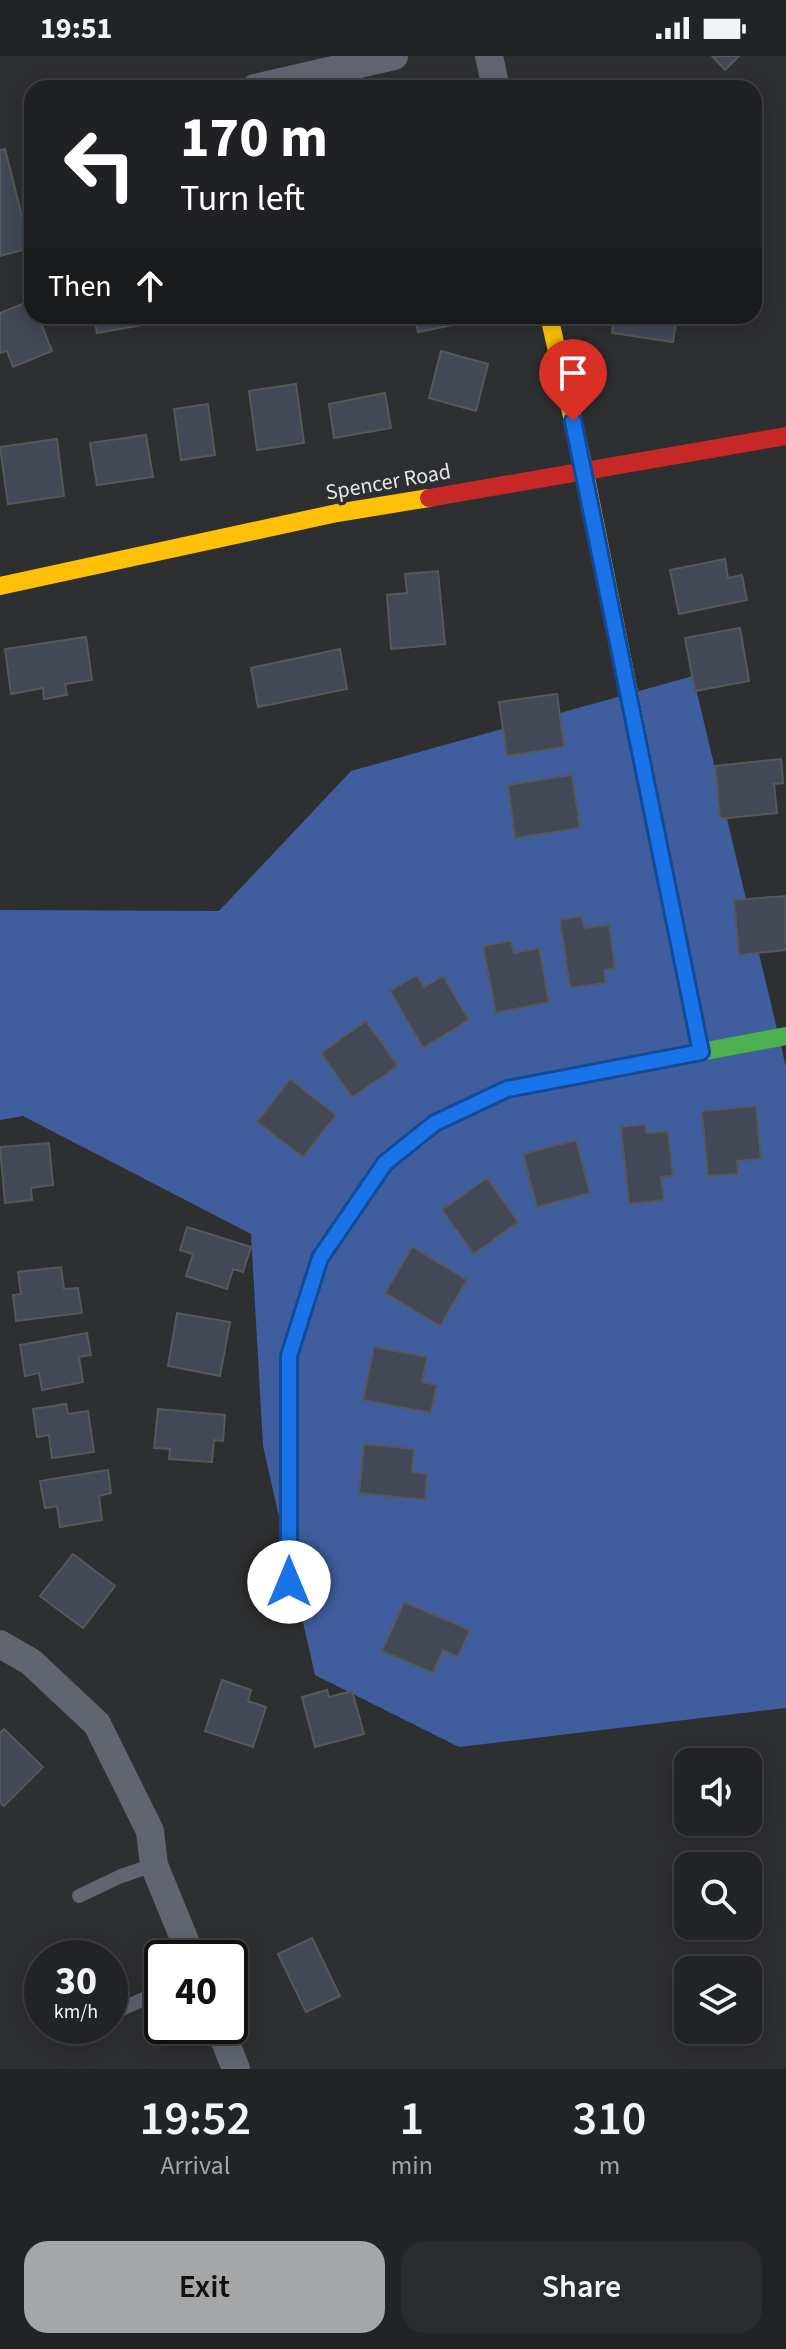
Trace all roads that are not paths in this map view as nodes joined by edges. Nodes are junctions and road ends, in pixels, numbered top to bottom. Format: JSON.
{"nodes":[{"id":1,"x":394,"y":56,"type":"edge"},
{"id":2,"x":489,"y":56,"type":"edge"},
{"id":3,"x":290,"y":80,"type":"edge"},
{"id":4,"x":494,"y":80,"type":"edge"},
{"id":5,"x":551,"y":324,"type":"edge"},
{"id":6,"x":786,"y":436,"type":"edge"},
{"id":7,"x":585,"y":473,"type":"junction"},
{"id":8,"x":0,"y":586,"type":"edge"},
{"id":9,"x":786,"y":1036,"type":"edge"},
{"id":10,"x":701,"y":1052,"type":"junction"},
{"id":11,"x":289,"y":1582,"type":"dead end"},
{"id":12,"x":0,"y":1644,"type":"edge"},
{"id":13,"x":154,"y":1865,"type":"junction"},
{"id":14,"x":79,"y":1896,"type":"dead end"},
{"id":15,"x":185,"y":1940,"type":"edge"},
{"id":16,"x":226,"y":2044,"type":"edge"},
{"id":17,"x":236,"y":2069,"type":"edge"}],
"edges":[{"from":1,"to":3,"type":"street"},
{"from":2,"to":4,"type":"street"},
{"from":5,"to":7,"type":"street"},
{"from":6,"to":7,"type":"street","name":"Spencer Road"},
{"from":7,"to":8,"type":"street","name":"Spencer Road"},
{"from":7,"to":10,"type":"street"},
{"from":9,"to":10,"type":"street"},
{"from":10,"to":11,"type":"street"},
{"from":12,"to":13,"type":"street"},
{"from":13,"to":14,"type":"lane"},
{"from":13,"to":15,"type":"street"},
{"from":16,"to":17,"type":"street"}]}
